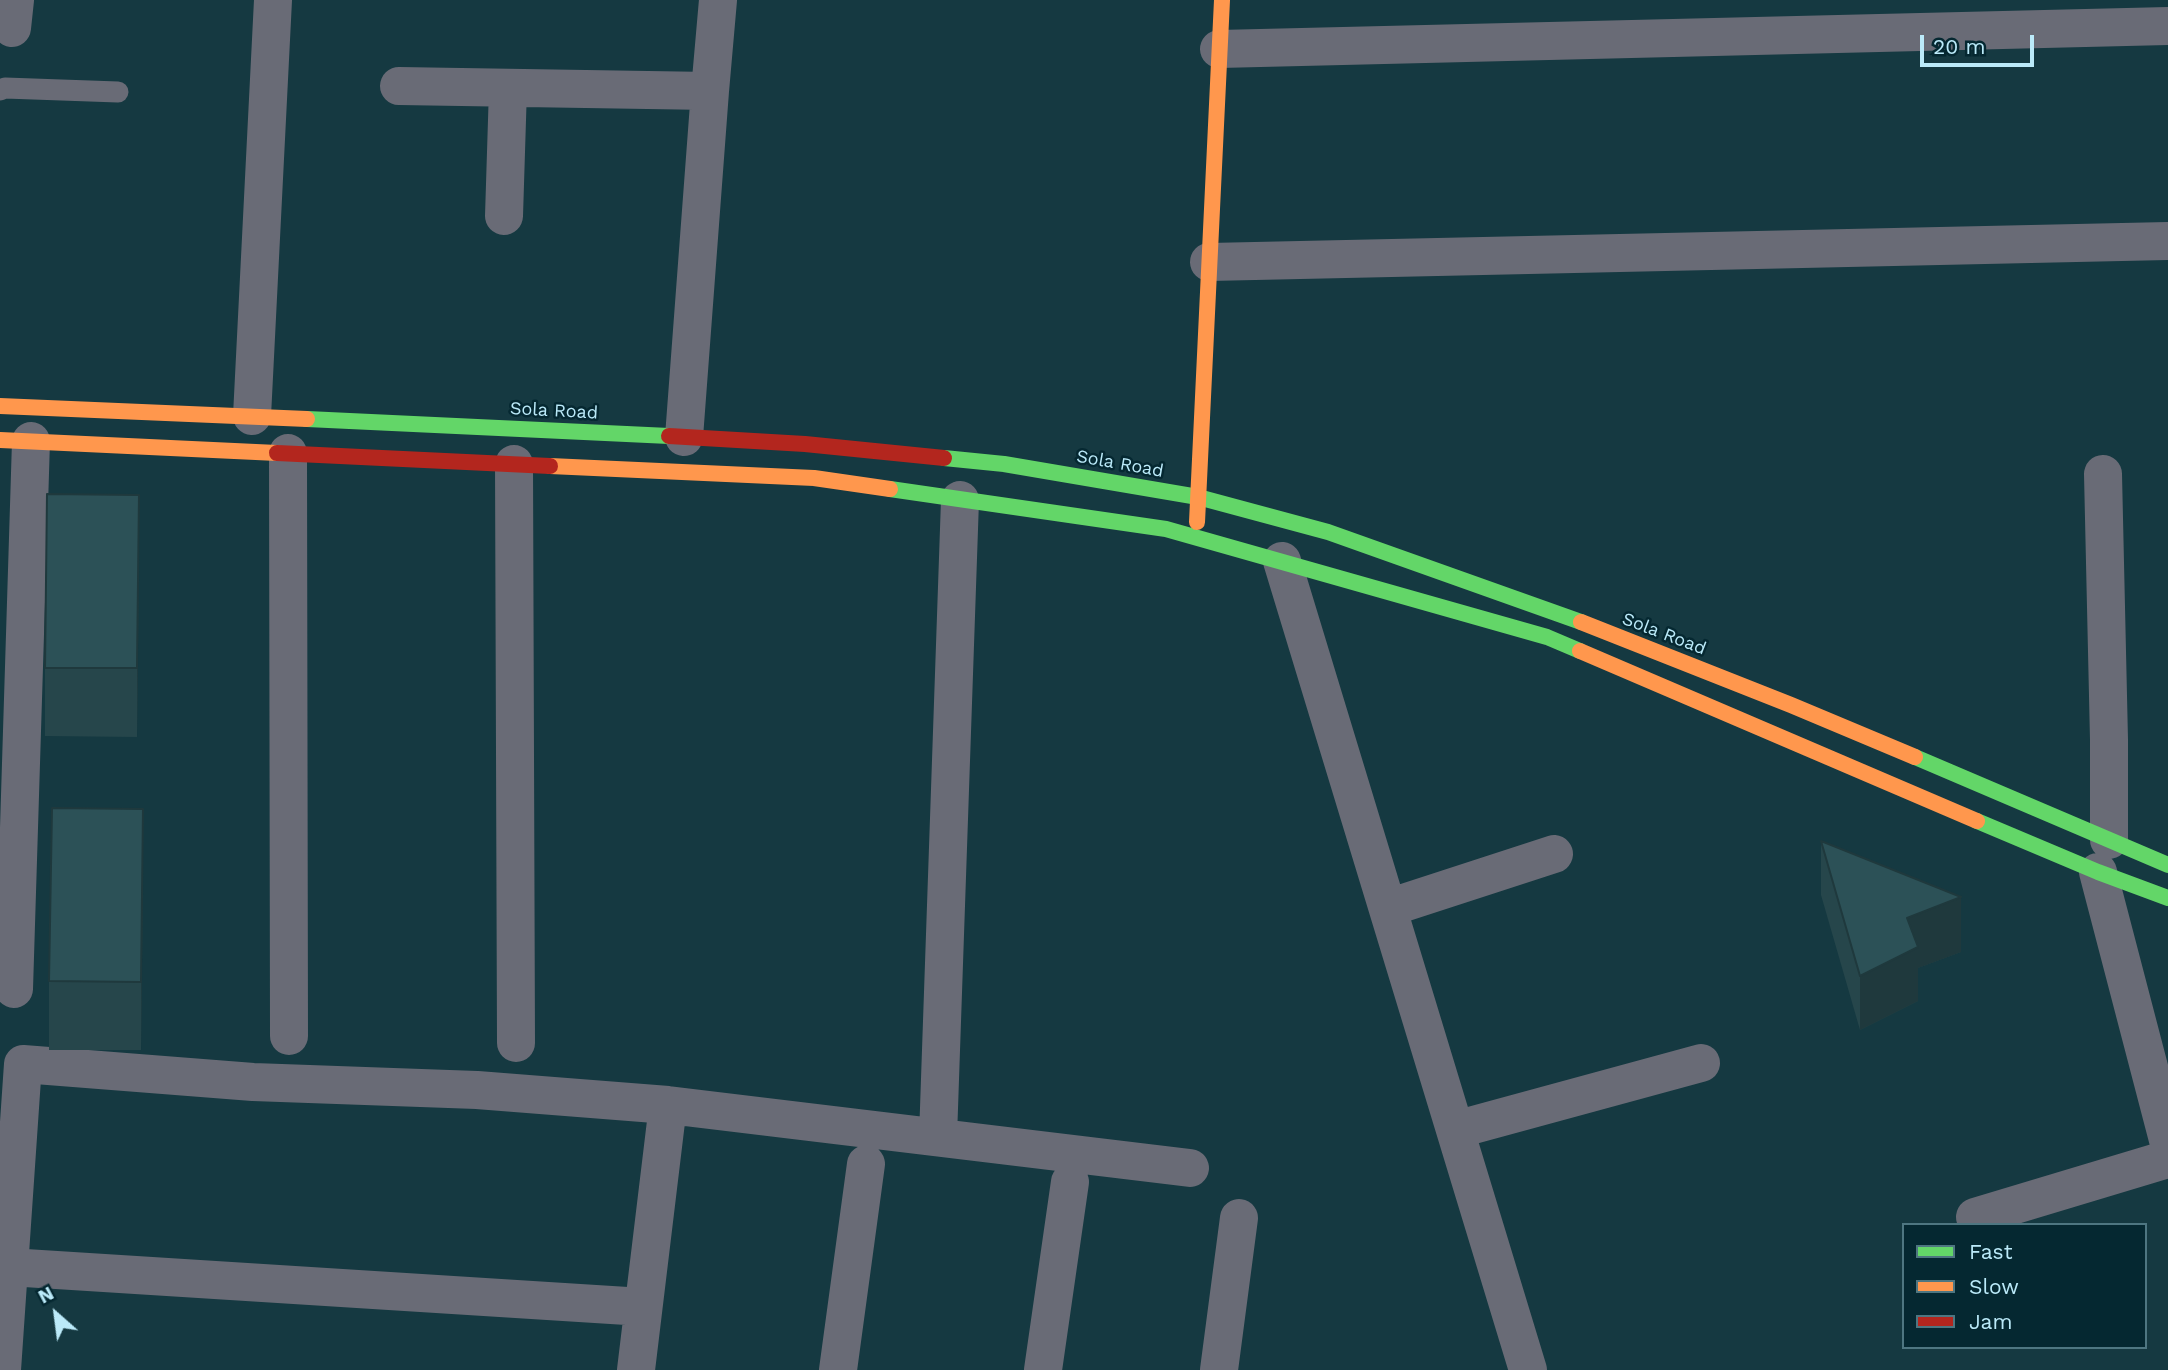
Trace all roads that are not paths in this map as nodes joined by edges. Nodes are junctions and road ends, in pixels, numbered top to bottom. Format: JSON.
{"nodes":[{"id":1,"x":273,"y":0,"type":"edge"},
{"id":2,"x":718,"y":0,"type":"edge"},
{"id":3,"x":1222,"y":0,"type":"edge"},
{"id":4,"x":2168,"y":26,"type":"edge"},
{"id":5,"x":1219,"y":49,"type":"junction"},
{"id":6,"x":399,"y":86,"type":"dead end"},
{"id":7,"x":508,"y":88,"type":"junction"},
{"id":8,"x":0,"y":90,"type":"edge"},
{"id":9,"x":710,"y":91,"type":"junction"},
{"id":10,"x":118,"y":92,"type":"dead end"},
{"id":11,"x":504,"y":216,"type":"dead end"},
{"id":12,"x":2168,"y":241,"type":"edge"},
{"id":13,"x":1209,"y":262,"type":"junction"},
{"id":14,"x":0,"y":406,"type":"edge"},
{"id":15,"x":252,"y":416,"type":"junction"},
{"id":16,"x":684,"y":437,"type":"junction"},
{"id":17,"x":16,"y":441,"type":"edge"},
{"id":18,"x":288,"y":453,"type":"junction"},
{"id":19,"x":514,"y":464,"type":"junction"},
{"id":20,"x":2103,"y":474,"type":"dead end"},
{"id":21,"x":1198,"y":497,"type":"junction"},
{"id":22,"x":960,"y":500,"type":"junction"},
{"id":23,"x":1196,"y":538,"type":"junction"},
{"id":24,"x":1282,"y":561,"type":"junction"},
{"id":25,"x":1554,"y":854,"type":"dead end"},
{"id":26,"x":2103,"y":856,"type":"junction"},
{"id":27,"x":2168,"y":865,"type":"edge"},
{"id":28,"x":2168,"y":898,"type":"edge"},
{"id":29,"x":1388,"y":908,"type":"junction"},
{"id":30,"x":14,"y":989,"type":"dead end"},
{"id":31,"x":289,"y":1036,"type":"dead end"},
{"id":32,"x":516,"y":1042,"type":"dead end"},
{"id":33,"x":1701,"y":1063,"type":"dead end"},
{"id":34,"x":668,"y":1105,"type":"junction"},
{"id":35,"x":1455,"y":1130,"type":"junction"},
{"id":36,"x":938,"y":1137,"type":"junction"},
{"id":37,"x":2168,"y":1140,"type":"edge"},
{"id":38,"x":2168,"y":1159,"type":"edge"},
{"id":39,"x":866,"y":1164,"type":"dead end"},
{"id":40,"x":1190,"y":1168,"type":"dead end"},
{"id":41,"x":1069,"y":1182,"type":"dead end"},
{"id":42,"x":1975,"y":1217,"type":"dead end"},
{"id":43,"x":1239,"y":1218,"type":"dead end"},
{"id":44,"x":9,"y":1267,"type":"junction"},
{"id":45,"x":643,"y":1307,"type":"junction"},
{"id":46,"x":2,"y":1370,"type":"edge"},
{"id":47,"x":636,"y":1370,"type":"edge"},
{"id":48,"x":838,"y":1370,"type":"edge"},
{"id":49,"x":1043,"y":1370,"type":"edge"},
{"id":50,"x":1219,"y":1370,"type":"edge"},
{"id":51,"x":1528,"y":1370,"type":"edge"}],
"edges":[{"from":1,"to":15,"type":"street"},
{"from":2,"to":9,"type":"street"},
{"from":3,"to":5,"type":"main road"},
{"from":4,"to":5,"type":"street"},
{"from":5,"to":13,"type":"main road"},
{"from":6,"to":7,"type":"street"},
{"from":7,"to":9,"type":"street"},
{"from":7,"to":11,"type":"street"},
{"from":8,"to":10,"type":"lane"},
{"from":9,"to":16,"type":"street"},
{"from":12,"to":13,"type":"street"},
{"from":13,"to":21,"type":"main road"},
{"from":14,"to":15,"type":"main road","name":"Sola Road"},
{"from":15,"to":16,"type":"main road","name":"Sola Road"},
{"from":16,"to":21,"type":"main road","name":"Sola Road"},
{"from":17,"to":18,"type":"main road","name":"Sola Road"},
{"from":17,"to":30,"type":"street"},
{"from":18,"to":19,"type":"main road","name":"Sola Road"},
{"from":18,"to":31,"type":"street"},
{"from":19,"to":22,"type":"main road","name":"Sola Road"},
{"from":19,"to":32,"type":"street"},
{"from":20,"to":26,"type":"street"},
{"from":21,"to":23,"type":"main road"},
{"from":21,"to":26,"type":"main road","name":"Sola Road"},
{"from":22,"to":23,"type":"main road","name":"Sola Road"},
{"from":22,"to":36,"type":"street"},
{"from":23,"to":24,"type":"main road","name":"Sola Road"},
{"from":24,"to":26,"type":"main road","name":"Sola Road"},
{"from":24,"to":29,"type":"street"},
{"from":25,"to":29,"type":"street"},
{"from":26,"to":27,"type":"main road","name":"Sola Road"},
{"from":26,"to":28,"type":"main road","name":"Sola Road"},
{"from":26,"to":37,"type":"street"},
{"from":29,"to":35,"type":"street"},
{"from":33,"to":35,"type":"street"},
{"from":34,"to":36,"type":"street"},
{"from":34,"to":44,"type":"street"},
{"from":34,"to":45,"type":"street"},
{"from":35,"to":51,"type":"street"},
{"from":36,"to":40,"type":"street"},
{"from":38,"to":42,"type":"street"},
{"from":39,"to":48,"type":"street"},
{"from":41,"to":49,"type":"street"},
{"from":43,"to":50,"type":"street"},
{"from":44,"to":45,"type":"street"},
{"from":44,"to":46,"type":"street"},
{"from":45,"to":47,"type":"street"}]}
